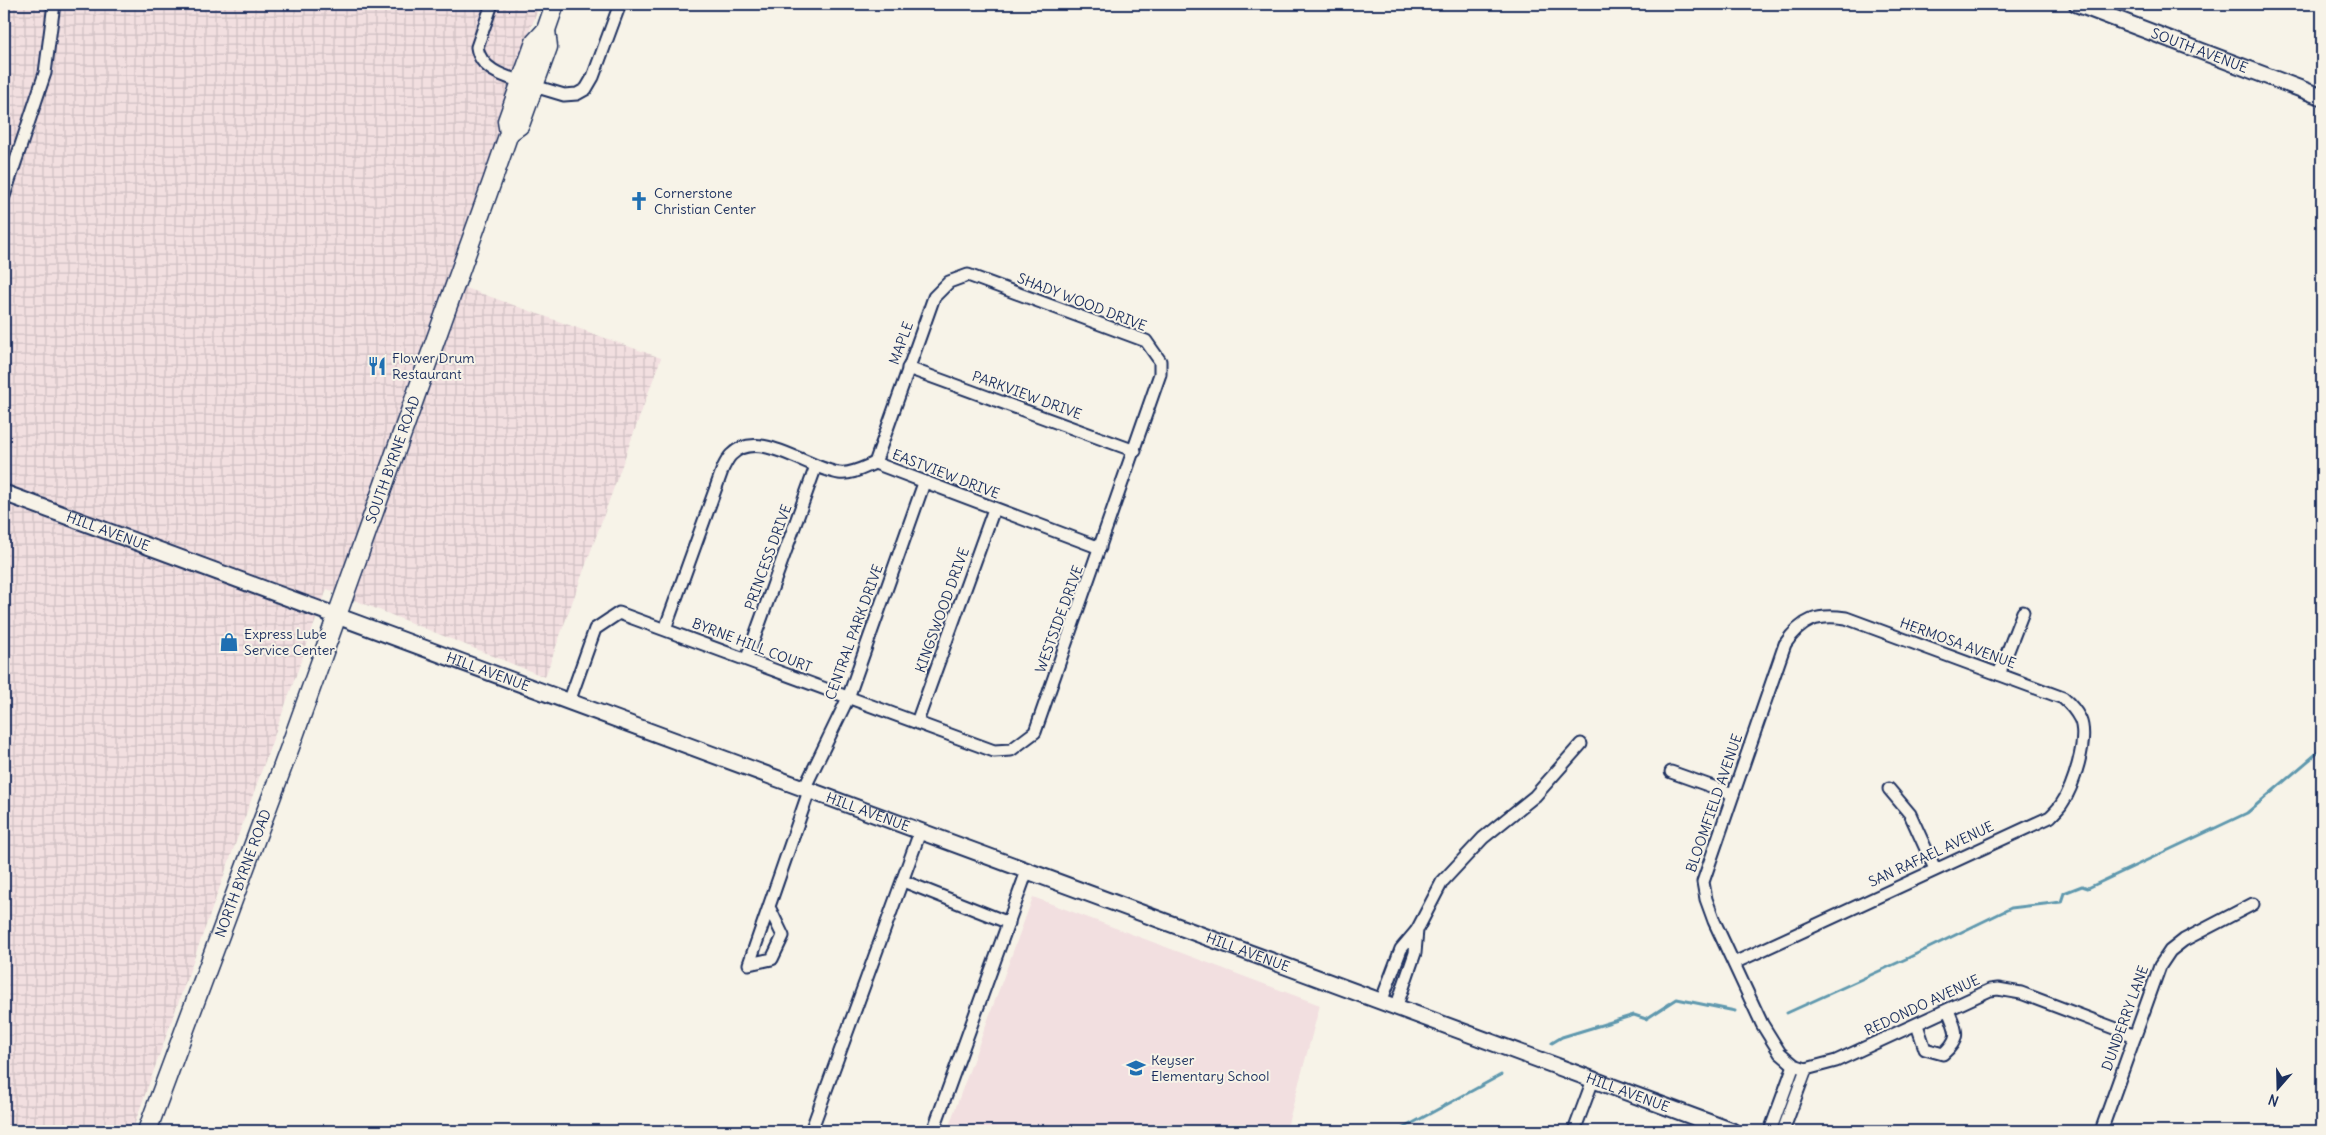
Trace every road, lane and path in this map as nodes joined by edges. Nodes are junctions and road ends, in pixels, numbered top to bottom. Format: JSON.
{"nodes":[{"id":1,"x":54,"y":4,"type":"edge"},
{"id":2,"x":492,"y":4,"type":"edge"},
{"id":3,"x":556,"y":4,"type":"edge"},
{"id":4,"x":620,"y":4,"type":"edge"},
{"id":5,"x":2077,"y":4,"type":"edge"},
{"id":6,"x":528,"y":84,"type":"junction"},
{"id":7,"x":2322,"y":97,"type":"edge"},
{"id":8,"x":4,"y":196,"type":"edge"},
{"id":9,"x":991,"y":284,"type":"joint"},
{"id":10,"x":908,"y":368,"type":"junction"},
{"id":11,"x":1135,"y":451,"type":"junction"},
{"id":12,"x":876,"y":463,"type":"junction"},
{"id":13,"x":816,"y":466,"type":"junction"},
{"id":14,"x":924,"y":483,"type":"junction"},
{"id":15,"x":4,"y":493,"type":"edge"},
{"id":16,"x":994,"y":509,"type":"junction"},
{"id":17,"x":1100,"y":548,"type":"junction"},
{"id":18,"x":2022,"y":612,"type":"dead end"},
{"id":19,"x":337,"y":616,"type":"junction"},
{"id":20,"x":1810,"y":620,"type":"joint"},
{"id":21,"x":665,"y":629,"type":"junction"},
{"id":22,"x":748,"y":658,"type":"junction"},
{"id":23,"x":1999,"y":674,"type":"junction"},
{"id":24,"x":848,"y":698,"type":"junction"},
{"id":25,"x":569,"y":702,"type":"junction"},
{"id":26,"x":917,"y":722,"type":"junction"},
{"id":27,"x":2082,"y":724,"type":"joint"},
{"id":28,"x":973,"y":743,"type":"joint"},
{"id":29,"x":1581,"y":744,"type":"dead end"},
{"id":30,"x":1670,"y":772,"type":"dead end"},
{"id":31,"x":807,"y":789,"type":"junction"},
{"id":32,"x":1889,"y":789,"type":"dead end"},
{"id":33,"x":1732,"y":794,"type":"junction"},
{"id":34,"x":920,"y":832,"type":"junction"},
{"id":35,"x":1935,"y":868,"type":"junction"},
{"id":36,"x":1028,"y":871,"type":"junction"},
{"id":37,"x":903,"y":881,"type":"junction"},
{"id":38,"x":2253,"y":904,"type":"dead end"},
{"id":39,"x":769,"y":907,"type":"dead end"},
{"id":40,"x":1009,"y":923,"type":"junction"},
{"id":41,"x":1417,"y":930,"type":"junction"},
{"id":42,"x":1734,"y":963,"type":"junction"},
{"id":43,"x":1381,"y":1002,"type":"junction"},
{"id":44,"x":1396,"y":1008,"type":"junction"},
{"id":45,"x":1948,"y":1010,"type":"junction"},
{"id":46,"x":1916,"y":1025,"type":"junction"},
{"id":47,"x":2135,"y":1036,"type":"junction"},
{"id":48,"x":1794,"y":1065,"type":"junction"},
{"id":49,"x":1806,"y":1069,"type":"junction"},
{"id":50,"x":1593,"y":1080,"type":"junction"},
{"id":51,"x":147,"y":1131,"type":"edge"},
{"id":52,"x":811,"y":1131,"type":"edge"},
{"id":53,"x":932,"y":1131,"type":"edge"},
{"id":54,"x":1574,"y":1131,"type":"edge"},
{"id":55,"x":1732,"y":1131,"type":"edge"},
{"id":56,"x":1770,"y":1131,"type":"edge"},
{"id":57,"x":1783,"y":1131,"type":"edge"},
{"id":58,"x":2101,"y":1131,"type":"edge"}],
"edges":[{"from":1,"to":8,"type":"street"},
{"from":2,"to":6,"type":"street"},
{"from":3,"to":6,"type":"main road","name":"SOUTH BYRNE ROAD"},
{"from":4,"to":6,"type":"street"},
{"from":5,"to":7,"type":"main road","name":"SOUTH AVENUE"},
{"from":6,"to":19,"type":"main road","name":"SOUTH BYRNE ROAD"},
{"from":9,"to":10,"type":"street","name":"MAPLE"},
{"from":9,"to":11,"type":"street","name":"SHADY WOOD DRIVE"},
{"from":10,"to":11,"type":"street","name":"PARKVIEW DRIVE"},
{"from":10,"to":12,"type":"street","name":"MAPLE"},
{"from":11,"to":17,"type":"street","name":"WESTSIDE DRIVE"},
{"from":12,"to":13,"type":"street","name":"EASTVIEW DRIVE"},
{"from":12,"to":14,"type":"street","name":"EASTVIEW DRIVE"},
{"from":13,"to":21,"type":"street","name":"EASTVIEW DRIVE"},
{"from":13,"to":22,"type":"street","name":"PRINCESS DRIVE"},
{"from":14,"to":16,"type":"street","name":"EASTVIEW DRIVE"},
{"from":14,"to":24,"type":"street","name":"CENTRAL PARK DRIVE"},
{"from":15,"to":19,"type":"main road","name":"HILL AVENUE"},
{"from":16,"to":17,"type":"street","name":"EASTVIEW DRIVE"},
{"from":16,"to":26,"type":"street","name":"KINGSWOOD DRIVE"},
{"from":17,"to":28,"type":"street","name":"WESTSIDE DRIVE"},
{"from":18,"to":23,"type":"street"},
{"from":19,"to":25,"type":"main road","name":"HILL AVENUE"},
{"from":19,"to":51,"type":"main road","name":"NORTH BYRNE ROAD"},
{"from":20,"to":23,"type":"street","name":"HERMOSA AVENUE"},
{"from":20,"to":33,"type":"street","name":"BLOOMFIELD AVENUE"},
{"from":21,"to":22,"type":"street","name":"BYRNE HILL COURT"},
{"from":21,"to":25,"type":"street","name":"BYRNE HILL COURT"},
{"from":22,"to":24,"type":"street","name":"BYRNE HILL COURT"},
{"from":23,"to":27,"type":"street","name":"HERMOSA AVENUE"},
{"from":24,"to":26,"type":"street","name":"BYRNE HILL COURT"},
{"from":24,"to":31,"type":"street","name":"CENTRAL PARK DRIVE"},
{"from":25,"to":31,"type":"main road","name":"HILL AVENUE"},
{"from":26,"to":28,"type":"street","name":"BYRNE HILL COURT"},
{"from":27,"to":35,"type":"street","name":"SAN RAFAEL AVENUE"},
{"from":29,"to":41,"type":"street"},
{"from":30,"to":33,"type":"street"},
{"from":31,"to":34,"type":"main road","name":"HILL AVENUE"},
{"from":31,"to":39,"type":"street","name":"CENTRAL PARK DRIVE"},
{"from":32,"to":35,"type":"street"},
{"from":33,"to":42,"type":"street","name":"BLOOMFIELD AVENUE"},
{"from":34,"to":36,"type":"main road","name":"HILL AVENUE"},
{"from":34,"to":37,"type":"street"},
{"from":35,"to":42,"type":"street","name":"SAN RAFAEL AVENUE"},
{"from":36,"to":40,"type":"street"},
{"from":36,"to":43,"type":"main road","name":"HILL AVENUE"},
{"from":37,"to":40,"type":"street"},
{"from":37,"to":52,"type":"street"},
{"from":38,"to":47,"type":"street","name":"DUNDERRY LANE"},
{"from":40,"to":53,"type":"street"},
{"from":41,"to":43,"type":"street"},
{"from":41,"to":44,"type":"street"},
{"from":42,"to":48,"type":"street","name":"BLOOMFIELD AVENUE"},
{"from":43,"to":44,"type":"main road","name":"HILL AVENUE"},
{"from":44,"to":50,"type":"main road","name":"HILL AVENUE"},
{"from":45,"to":46,"type":"street","name":"REDONDO AVENUE"},
{"from":45,"to":46,"type":"street"},
{"from":45,"to":47,"type":"street","name":"REDONDO AVENUE"},
{"from":46,"to":49,"type":"street","name":"REDONDO AVENUE"},
{"from":47,"to":58,"type":"street","name":"DUNDERRY LANE"},
{"from":48,"to":49,"type":"street","name":"BLOOMFIELD AVENUE"},
{"from":48,"to":56,"type":"street"},
{"from":49,"to":57,"type":"street"},
{"from":50,"to":54,"type":"street"},
{"from":50,"to":55,"type":"main road","name":"HILL AVENUE"}]}
